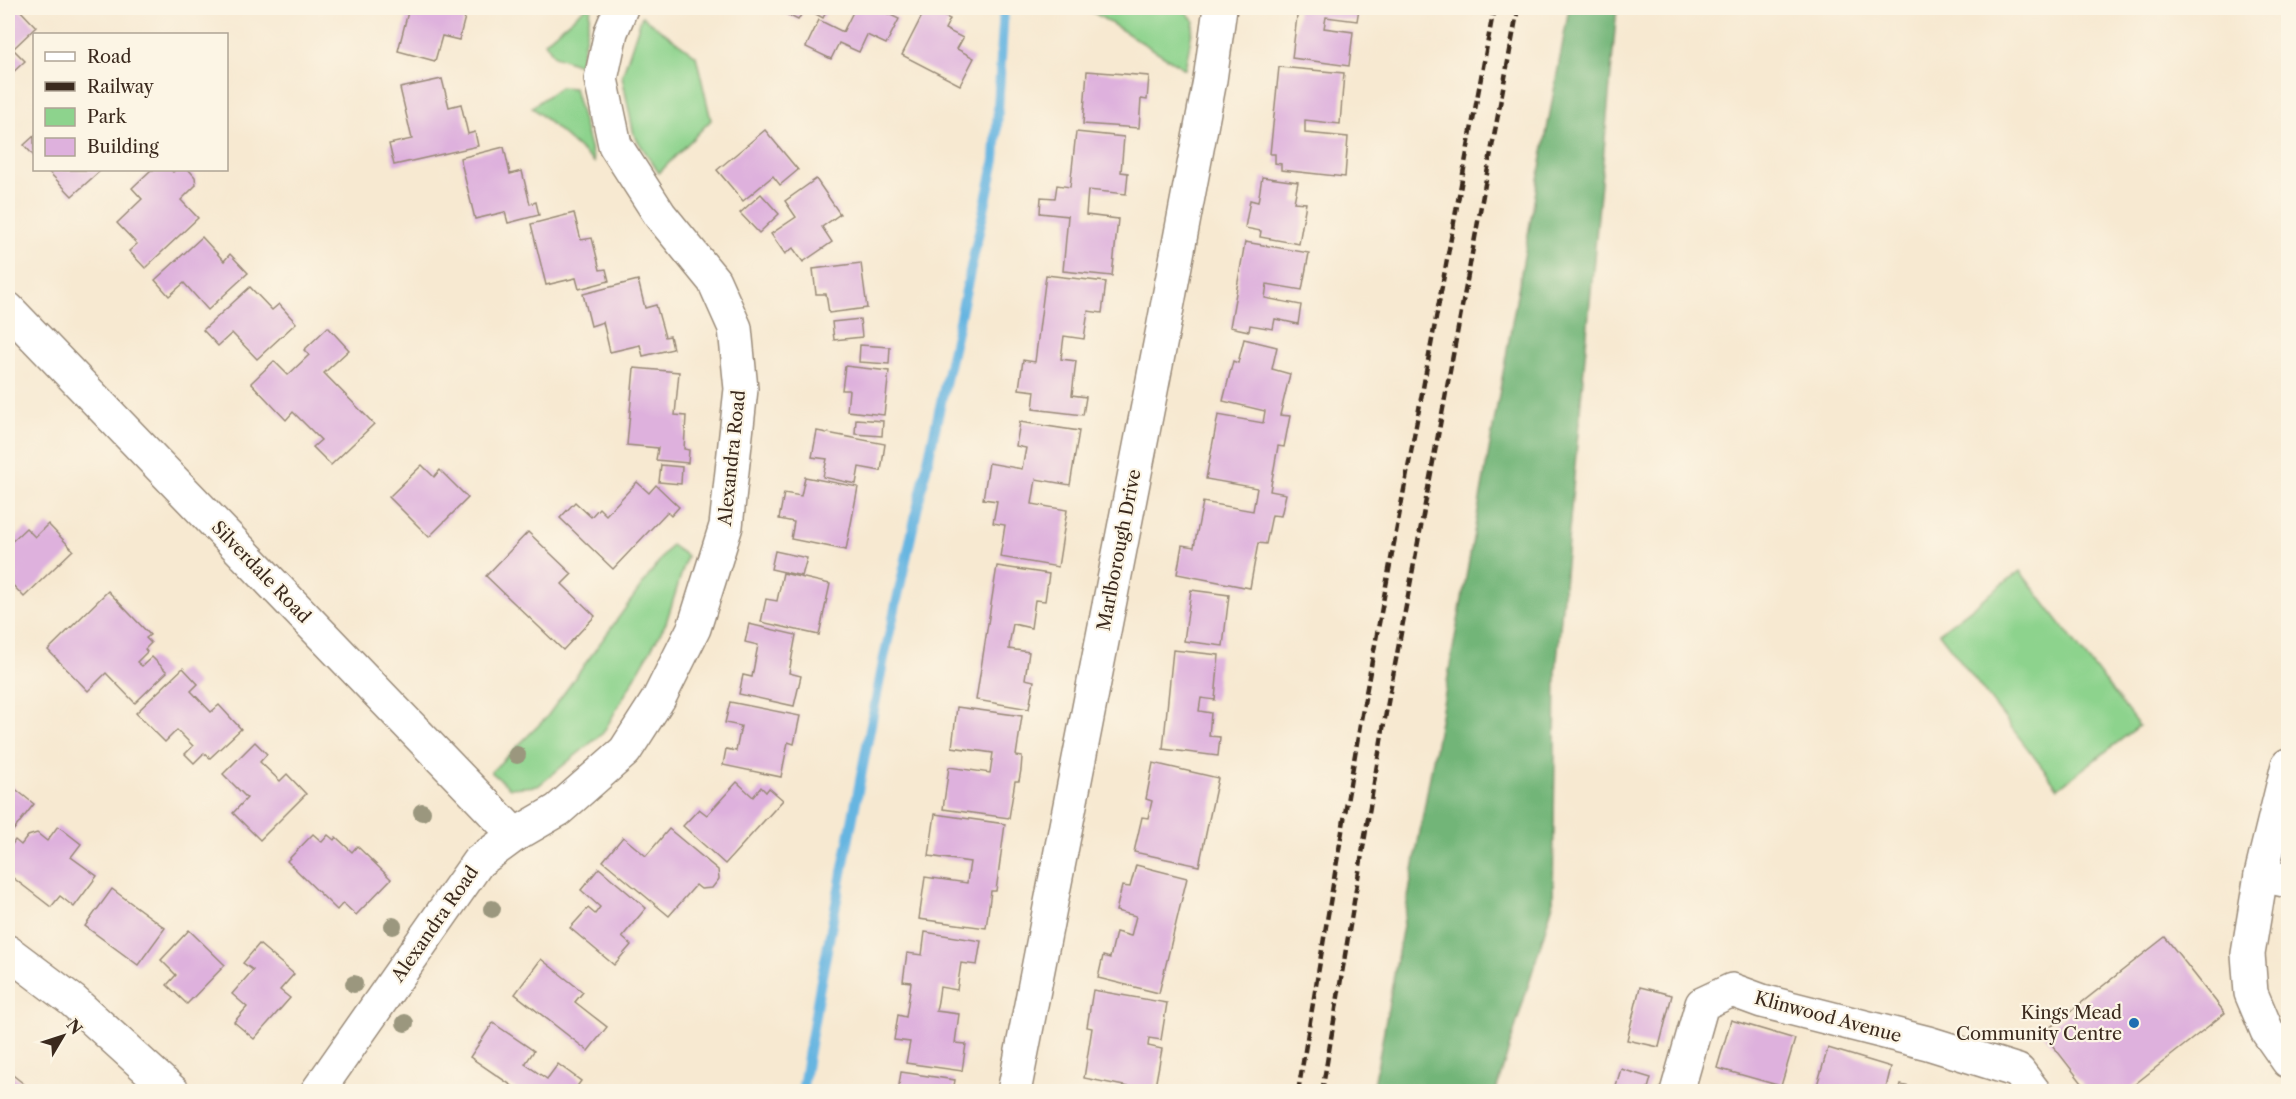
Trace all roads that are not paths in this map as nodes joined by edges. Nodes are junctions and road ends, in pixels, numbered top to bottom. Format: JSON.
{"nodes":[{"id":1,"x":621,"y":8,"type":"edge"},
{"id":2,"x":1220,"y":8,"type":"edge"},
{"id":3,"x":8,"y":309,"type":"edge"},
{"id":4,"x":2289,"y":765,"type":"edge"},
{"id":5,"x":515,"y":835,"type":"junction"},
{"id":6,"x":2275,"y":878,"type":"edge"},
{"id":7,"x":8,"y":951,"type":"edge"},
{"id":8,"x":2289,"y":1061,"type":"edge"},
{"id":9,"x":173,"y":1092,"type":"edge"},
{"id":10,"x":317,"y":1092,"type":"edge"},
{"id":11,"x":1014,"y":1092,"type":"edge"},
{"id":12,"x":1677,"y":1092,"type":"edge"},
{"id":13,"x":2034,"y":1092,"type":"edge"}],
"edges":[{"from":1,"to":5,"type":"street","name":"Alexandra Road"},
{"from":2,"to":11,"type":"street","name":"Marlborough Drive"},
{"from":3,"to":5,"type":"street","name":"Silverdale Road"},
{"from":4,"to":6,"type":"street"},
{"from":5,"to":10,"type":"street","name":"Alexandra Road"},
{"from":6,"to":8,"type":"street"},
{"from":7,"to":9,"type":"street"},
{"from":12,"to":13,"type":"street","name":"Klinwood Avenue"}]}
